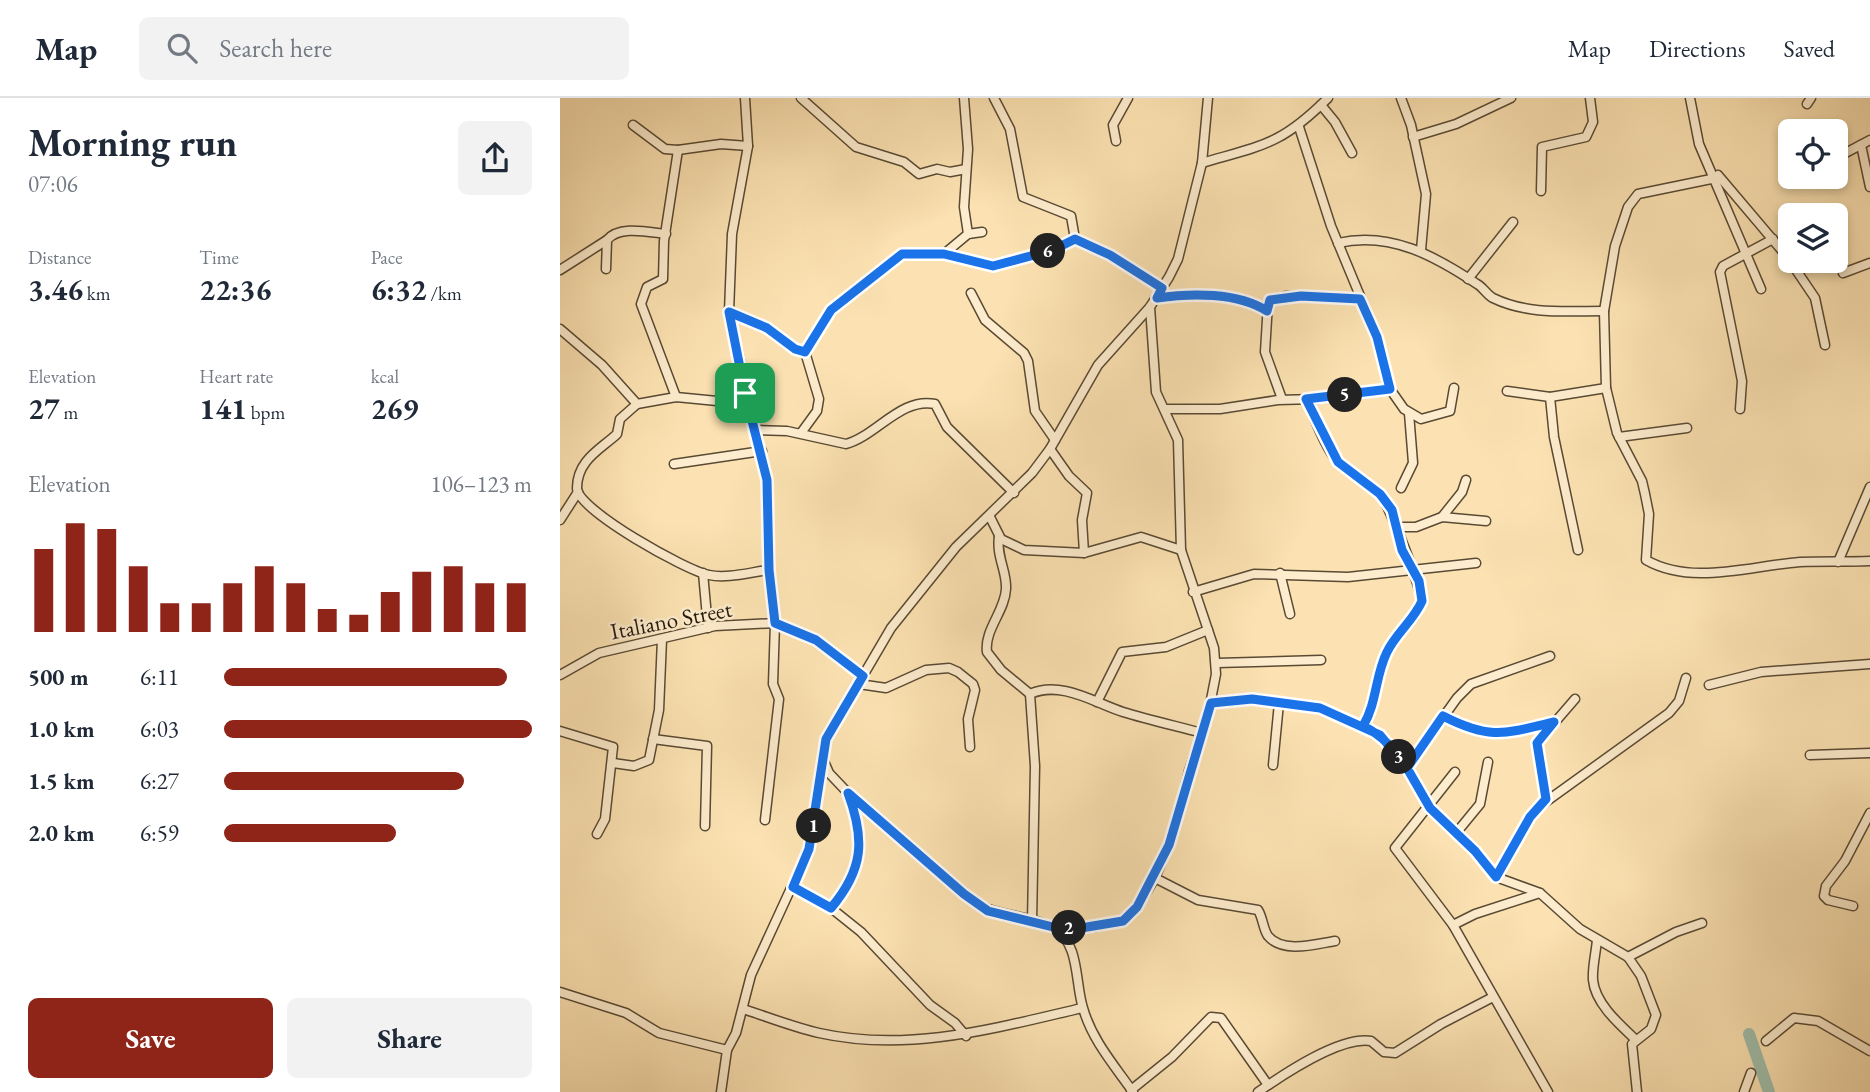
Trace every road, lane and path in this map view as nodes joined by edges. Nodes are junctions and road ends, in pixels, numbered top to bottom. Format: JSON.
{"nodes":[{"id":1,"x":745,"y":98,"type":"edge"},
{"id":2,"x":801,"y":98,"type":"edge"},
{"id":3,"x":964,"y":98,"type":"edge"},
{"id":4,"x":994,"y":98,"type":"edge"},
{"id":5,"x":1128,"y":98,"type":"edge"},
{"id":6,"x":1208,"y":98,"type":"edge"},
{"id":7,"x":1328,"y":98,"type":"edge"},
{"id":8,"x":1401,"y":98,"type":"edge"},
{"id":9,"x":1511,"y":98,"type":"edge"},
{"id":10,"x":1590,"y":98,"type":"edge"},
{"id":11,"x":1689,"y":98,"type":"edge"},
{"id":12,"x":1321,"y":105,"type":"junction"},
{"id":13,"x":633,"y":125,"type":"dead end"},
{"id":14,"x":1299,"y":127,"type":"junction"},
{"id":15,"x":1413,"y":137,"type":"junction"},
{"id":16,"x":1870,"y":140,"type":"edge"},
{"id":17,"x":1116,"y":141,"type":"dead end"},
{"id":18,"x":1861,"y":145,"type":"junction"},
{"id":19,"x":748,"y":146,"type":"junction"},
{"id":20,"x":678,"y":150,"type":"junction"},
{"id":21,"x":1848,"y":152,"type":"edge"},
{"id":22,"x":1352,"y":153,"type":"dead end"},
{"id":23,"x":1202,"y":163,"type":"junction"},
{"id":24,"x":1711,"y":168,"type":"junction"},
{"id":25,"x":967,"y":169,"type":"junction"},
{"id":26,"x":1716,"y":178,"type":"junction"},
{"id":27,"x":1870,"y":187,"type":"edge"},
{"id":28,"x":1541,"y":191,"type":"dead end"},
{"id":29,"x":1513,"y":222,"type":"dead end"},
{"id":30,"x":982,"y":232,"type":"dead end"},
{"id":31,"x":666,"y":234,"type":"junction"},
{"id":32,"x":968,"y":234,"type":"junction"},
{"id":33,"x":1075,"y":239,"type":"junction"},
{"id":34,"x":1773,"y":239,"type":"junction"},
{"id":35,"x":607,"y":240,"type":"junction"},
{"id":36,"x":1338,"y":243,"type":"junction"},
{"id":37,"x":1778,"y":245,"type":"edge"},
{"id":38,"x":1421,"y":250,"type":"junction"},
{"id":39,"x":1745,"y":253,"type":"junction"},
{"id":40,"x":944,"y":254,"type":"junction"},
{"id":41,"x":1870,"y":263,"type":"edge"},
{"id":42,"x":606,"y":269,"type":"dead end"},
{"id":43,"x":560,"y":270,"type":"edge"},
{"id":44,"x":1848,"y":271,"type":"edge"},
{"id":45,"x":1798,"y":273,"type":"edge"},
{"id":46,"x":1468,"y":279,"type":"junction"},
{"id":47,"x":1162,"y":288,"type":"junction"},
{"id":48,"x":1761,"y":289,"type":"dead end"},
{"id":49,"x":971,"y":293,"type":"dead end"},
{"id":50,"x":1157,"y":298,"type":"junction"},
{"id":51,"x":1360,"y":299,"type":"junction"},
{"id":52,"x":1150,"y":307,"type":"junction"},
{"id":53,"x":1267,"y":311,"type":"junction"},
{"id":54,"x":1604,"y":311,"type":"junction"},
{"id":55,"x":729,"y":312,"type":"junction"},
{"id":56,"x":560,"y":329,"type":"edge"},
{"id":57,"x":1825,"y":345,"type":"dead end"},
{"id":58,"x":805,"y":352,"type":"junction"},
{"id":59,"x":1454,"y":388,"type":"dead end"},
{"id":60,"x":1606,"y":388,"type":"junction"},
{"id":61,"x":1390,"y":389,"type":"junction"},
{"id":62,"x":1507,"y":391,"type":"dead end"},
{"id":63,"x":745,"y":393,"type":"junction"},
{"id":64,"x":676,"y":397,"type":"junction"},
{"id":65,"x":1550,"y":397,"type":"junction"},
{"id":66,"x":1306,"y":399,"type":"junction"},
{"id":67,"x":1283,"y":400,"type":"junction"},
{"id":68,"x":637,"y":404,"type":"junction"},
{"id":69,"x":1165,"y":409,"type":"junction"},
{"id":70,"x":1740,"y":409,"type":"dead end"},
{"id":71,"x":1409,"y":413,"type":"junction"},
{"id":72,"x":1687,"y":428,"type":"dead end"},
{"id":73,"x":756,"y":430,"type":"junction"},
{"id":74,"x":801,"y":433,"type":"junction"},
{"id":75,"x":1619,"y":437,"type":"junction"},
{"id":76,"x":1055,"y":440,"type":"junction"},
{"id":77,"x":1050,"y":449,"type":"junction"},
{"id":78,"x":762,"y":451,"type":"junction"},
{"id":79,"x":674,"y":464,"type":"dead end"},
{"id":80,"x":1466,"y":480,"type":"dead end"},
{"id":81,"x":1870,"y":487,"type":"edge"},
{"id":82,"x":1401,"y":488,"type":"dead end"},
{"id":83,"x":578,"y":492,"type":"junction"},
{"id":84,"x":1014,"y":493,"type":"junction"},
{"id":85,"x":990,"y":517,"type":"junction"},
{"id":86,"x":1443,"y":517,"type":"junction"},
{"id":87,"x":560,"y":520,"type":"edge"},
{"id":88,"x":1486,"y":521,"type":"dead end"},
{"id":89,"x":1397,"y":527,"type":"junction"},
{"id":90,"x":999,"y":536,"type":"junction"},
{"id":91,"x":1181,"y":550,"type":"junction"},
{"id":92,"x":1578,"y":550,"type":"dead end"},
{"id":93,"x":1084,"y":553,"type":"junction"},
{"id":94,"x":1870,"y":561,"type":"edge"},
{"id":95,"x":1838,"y":562,"type":"junction"},
{"id":96,"x":1476,"y":563,"type":"dead end"},
{"id":97,"x":769,"y":570,"type":"junction"},
{"id":98,"x":1412,"y":570,"type":"junction"},
{"id":99,"x":703,"y":573,"type":"junction"},
{"id":100,"x":1280,"y":573,"type":"junction"},
{"id":101,"x":1193,"y":592,"type":"junction"},
{"id":102,"x":1290,"y":614,"type":"dead end"},
{"id":103,"x":775,"y":623,"type":"junction"},
{"id":104,"x":708,"y":628,"type":"junction"},
{"id":105,"x":1208,"y":630,"type":"junction"},
{"id":106,"x":662,"y":639,"type":"junction"},
{"id":107,"x":1550,"y":656,"type":"dead end"},
{"id":108,"x":1321,"y":660,"type":"dead end"},
{"id":109,"x":1217,"y":663,"type":"junction"},
{"id":110,"x":1870,"y":664,"type":"edge"},
{"id":111,"x":560,"y":675,"type":"edge"},
{"id":112,"x":1686,"y":678,"type":"dead end"},
{"id":113,"x":861,"y":680,"type":"junction"},
{"id":114,"x":1709,"y":685,"type":"dead end"},
{"id":115,"x":1030,"y":694,"type":"junction"},
{"id":116,"x":1575,"y":699,"type":"dead end"},
{"id":117,"x":1097,"y":702,"type":"junction"},
{"id":118,"x":1211,"y":703,"type":"junction"},
{"id":119,"x":1279,"y":703,"type":"junction"},
{"id":120,"x":1443,"y":716,"type":"junction"},
{"id":121,"x":1554,"y":722,"type":"junction"},
{"id":122,"x":1363,"y":726,"type":"junction"},
{"id":123,"x":560,"y":731,"type":"edge"},
{"id":124,"x":1202,"y":733,"type":"junction"},
{"id":125,"x":653,"y":739,"type":"junction"},
{"id":126,"x":970,"y":747,"type":"dead end"},
{"id":127,"x":822,"y":753,"type":"junction"},
{"id":128,"x":1870,"y":753,"type":"edge"},
{"id":129,"x":1810,"y":755,"type":"dead end"},
{"id":130,"x":1488,"y":762,"type":"dead end"},
{"id":131,"x":613,"y":763,"type":"junction"},
{"id":132,"x":1273,"y":765,"type":"dead end"},
{"id":133,"x":1407,"y":768,"type":"junction"},
{"id":134,"x":1455,"y":772,"type":"dead end"},
{"id":135,"x":848,"y":793,"type":"junction"},
{"id":136,"x":1546,"y":799,"type":"junction"},
{"id":137,"x":1430,"y":808,"type":"junction"},
{"id":138,"x":1870,"y":813,"type":"edge"},
{"id":139,"x":765,"y":820,"type":"dead end"},
{"id":140,"x":705,"y":826,"type":"dead end"},
{"id":141,"x":1457,"y":832,"type":"junction"},
{"id":142,"x":597,"y":834,"type":"dead end"},
{"id":143,"x":1496,"y":877,"type":"junction"},
{"id":144,"x":1154,"y":878,"type":"junction"},
{"id":145,"x":793,"y":887,"type":"junction"},
{"id":146,"x":1540,"y":894,"type":"junction"},
{"id":147,"x":1853,"y":906,"type":"dead end"},
{"id":148,"x":831,"y":908,"type":"junction"},
{"id":149,"x":1032,"y":922,"type":"junction"},
{"id":150,"x":1702,"y":923,"type":"dead end"},
{"id":151,"x":1453,"y":925,"type":"junction"},
{"id":152,"x":1053,"y":927,"type":"junction"},
{"id":153,"x":1335,"y":940,"type":"dead end"},
{"id":154,"x":1597,"y":940,"type":"junction"},
{"id":155,"x":1628,"y":957,"type":"junction"},
{"id":156,"x":560,"y":992,"type":"edge"},
{"id":157,"x":1493,"y":997,"type":"junction"},
{"id":158,"x":1083,"y":1008,"type":"junction"},
{"id":159,"x":743,"y":1009,"type":"junction"},
{"id":160,"x":966,"y":1036,"type":"junction"},
{"id":161,"x":1634,"y":1040,"type":"junction"},
{"id":162,"x":1766,"y":1041,"type":"dead end"},
{"id":163,"x":727,"y":1050,"type":"junction"},
{"id":164,"x":1870,"y":1051,"type":"edge"},
{"id":165,"x":1751,"y":1073,"type":"dead end"},
{"id":166,"x":1268,"y":1085,"type":"junction"},
{"id":167,"x":1132,"y":1091,"type":"edge"},
{"id":168,"x":721,"y":1092,"type":"edge"},
{"id":169,"x":1258,"y":1092,"type":"edge"},
{"id":170,"x":1548,"y":1092,"type":"edge"},
{"id":171,"x":1637,"y":1092,"type":"edge"},
{"id":172,"x":1744,"y":1092,"type":"edge"}],
"edges":[{"from":1,"to":19,"type":"street"},
{"from":2,"to":25,"type":"street"},
{"from":3,"to":25,"type":"street"},
{"from":4,"to":33,"type":"street"},
{"from":5,"to":17,"type":"street"},
{"from":6,"to":23,"type":"street"},
{"from":7,"to":12,"type":"street"},
{"from":8,"to":15,"type":"street"},
{"from":9,"to":15,"type":"street"},
{"from":10,"to":28,"type":"street"},
{"from":11,"to":24,"type":"street"},
{"from":12,"to":14,"type":"street"},
{"from":12,"to":22,"type":"street"},
{"from":13,"to":20,"type":"street"},
{"from":14,"to":23,"type":"street"},
{"from":14,"to":36,"type":"street"},
{"from":15,"to":38,"type":"street"},
{"from":16,"to":18,"type":"street"},
{"from":18,"to":21,"type":"street"},
{"from":18,"to":27,"type":"street"},
{"from":19,"to":20,"type":"street"},
{"from":19,"to":55,"type":"street"},
{"from":20,"to":31,"type":"street"},
{"from":23,"to":47,"type":"street"},
{"from":24,"to":26,"type":"street"},
{"from":24,"to":34,"type":"street"},
{"from":25,"to":32,"type":"street"},
{"from":26,"to":39,"type":"street"},
{"from":26,"to":54,"type":"street"},
{"from":29,"to":46,"type":"street"},
{"from":30,"to":32,"type":"street"},
{"from":31,"to":35,"type":"street"},
{"from":31,"to":64,"type":"street"},
{"from":32,"to":40,"type":"street"},
{"from":33,"to":40,"type":"street"},
{"from":33,"to":47,"type":"street"},
{"from":34,"to":37,"type":"street"},
{"from":34,"to":39,"type":"street"},
{"from":35,"to":42,"type":"street"},
{"from":35,"to":43,"type":"street"},
{"from":36,"to":38,"type":"street"},
{"from":36,"to":51,"type":"street"},
{"from":38,"to":46,"type":"street"},
{"from":39,"to":48,"type":"street"},
{"from":39,"to":70,"type":"street"},
{"from":40,"to":58,"type":"street"},
{"from":41,"to":44,"type":"street"},
{"from":45,"to":57,"type":"street"},
{"from":46,"to":54,"type":"street"},
{"from":47,"to":50,"type":"street"},
{"from":49,"to":76,"type":"street"},
{"from":50,"to":52,"type":"street"},
{"from":50,"to":53,"type":"street"},
{"from":51,"to":53,"type":"street"},
{"from":51,"to":61,"type":"street"},
{"from":52,"to":69,"type":"street"},
{"from":52,"to":76,"type":"street"},
{"from":53,"to":67,"type":"street"},
{"from":54,"to":60,"type":"street"},
{"from":55,"to":58,"type":"street"},
{"from":55,"to":63,"type":"street"},
{"from":56,"to":68,"type":"street"},
{"from":58,"to":74,"type":"street"},
{"from":59,"to":71,"type":"street"},
{"from":60,"to":65,"type":"street"},
{"from":60,"to":75,"type":"street"},
{"from":61,"to":66,"type":"street"},
{"from":61,"to":71,"type":"street"},
{"from":62,"to":65,"type":"street"},
{"from":63,"to":64,"type":"street"},
{"from":63,"to":73,"type":"street"},
{"from":64,"to":68,"type":"street"},
{"from":65,"to":92,"type":"street"},
{"from":66,"to":67,"type":"street"},
{"from":66,"to":89,"type":"street"},
{"from":67,"to":69,"type":"street"},
{"from":68,"to":83,"type":"street"},
{"from":69,"to":91,"type":"street"},
{"from":71,"to":82,"type":"street"},
{"from":72,"to":75,"type":"street"},
{"from":73,"to":74,"type":"street"},
{"from":73,"to":78,"type":"street"},
{"from":74,"to":84,"type":"street"},
{"from":75,"to":95,"type":"street"},
{"from":76,"to":77,"type":"street"},
{"from":77,"to":84,"type":"street"},
{"from":77,"to":93,"type":"street"},
{"from":78,"to":79,"type":"street"},
{"from":78,"to":97,"type":"street"},
{"from":80,"to":86,"type":"street"},
{"from":81,"to":95,"type":"street"},
{"from":83,"to":87,"type":"street"},
{"from":83,"to":99,"type":"street"},
{"from":84,"to":85,"type":"street"},
{"from":85,"to":90,"type":"street"},
{"from":85,"to":113,"type":"street"},
{"from":86,"to":88,"type":"street"},
{"from":86,"to":89,"type":"street"},
{"from":89,"to":98,"type":"street"},
{"from":90,"to":93,"type":"street"},
{"from":90,"to":115,"type":"street"},
{"from":91,"to":93,"type":"street"},
{"from":91,"to":101,"type":"street"},
{"from":94,"to":95,"type":"street"},
{"from":96,"to":98,"type":"street"},
{"from":97,"to":99,"type":"street"},
{"from":97,"to":103,"type":"street"},
{"from":98,"to":100,"type":"street"},
{"from":98,"to":122,"type":"street"},
{"from":99,"to":104,"type":"street"},
{"from":100,"to":101,"type":"street"},
{"from":100,"to":102,"type":"street"},
{"from":101,"to":105,"type":"street"},
{"from":103,"to":104,"type":"street","name":"Italiano Street"},
{"from":103,"to":113,"type":"street","name":"Italiano Street"},
{"from":103,"to":139,"type":"street"},
{"from":104,"to":106,"type":"street","name":"Italiano Street"},
{"from":105,"to":109,"type":"street"},
{"from":105,"to":117,"type":"street"},
{"from":106,"to":111,"type":"street","name":"Italiano Street"},
{"from":106,"to":125,"type":"street"},
{"from":107,"to":120,"type":"street"},
{"from":108,"to":109,"type":"street"},
{"from":109,"to":118,"type":"street"},
{"from":110,"to":114,"type":"street"},
{"from":112,"to":136,"type":"street"},
{"from":113,"to":126,"type":"street"},
{"from":113,"to":127,"type":"street"},
{"from":115,"to":117,"type":"street"},
{"from":115,"to":149,"type":"street"},
{"from":116,"to":121,"type":"street"},
{"from":117,"to":124,"type":"street"},
{"from":118,"to":119,"type":"street"},
{"from":118,"to":124,"type":"street"},
{"from":119,"to":122,"type":"street"},
{"from":119,"to":132,"type":"street"},
{"from":120,"to":121,"type":"street"},
{"from":120,"to":133,"type":"street"},
{"from":121,"to":136,"type":"street"},
{"from":122,"to":133,"type":"street"},
{"from":123,"to":131,"type":"street"},
{"from":124,"to":144,"type":"street"},
{"from":125,"to":131,"type":"street"},
{"from":125,"to":140,"type":"street"},
{"from":127,"to":135,"type":"street"},
{"from":127,"to":145,"type":"street"},
{"from":128,"to":129,"type":"street"},
{"from":130,"to":141,"type":"street"},
{"from":131,"to":142,"type":"street"},
{"from":133,"to":137,"type":"street"},
{"from":134,"to":137,"type":"street"},
{"from":135,"to":148,"type":"street"},
{"from":135,"to":149,"type":"street"},
{"from":136,"to":143,"type":"street"},
{"from":137,"to":141,"type":"street"},
{"from":137,"to":151,"type":"street"},
{"from":138,"to":147,"type":"street"},
{"from":141,"to":143,"type":"street"},
{"from":143,"to":146,"type":"street"},
{"from":144,"to":152,"type":"street"},
{"from":144,"to":153,"type":"street"},
{"from":145,"to":148,"type":"street"},
{"from":145,"to":159,"type":"street"},
{"from":146,"to":151,"type":"street"},
{"from":146,"to":154,"type":"street"},
{"from":148,"to":160,"type":"street"},
{"from":149,"to":152,"type":"street"},
{"from":150,"to":155,"type":"street"},
{"from":151,"to":157,"type":"street"},
{"from":152,"to":158,"type":"street"},
{"from":154,"to":155,"type":"street"},
{"from":154,"to":161,"type":"street"},
{"from":155,"to":161,"type":"street"},
{"from":156,"to":163,"type":"street"},
{"from":157,"to":166,"type":"street"},
{"from":157,"to":170,"type":"street"},
{"from":158,"to":160,"type":"street"},
{"from":158,"to":167,"type":"street"},
{"from":159,"to":160,"type":"street"},
{"from":159,"to":163,"type":"street"},
{"from":161,"to":171,"type":"street"},
{"from":162,"to":164,"type":"street"},
{"from":163,"to":168,"type":"street"},
{"from":165,"to":172,"type":"street"},
{"from":166,"to":167,"type":"street"},
{"from":166,"to":169,"type":"street"}]}
